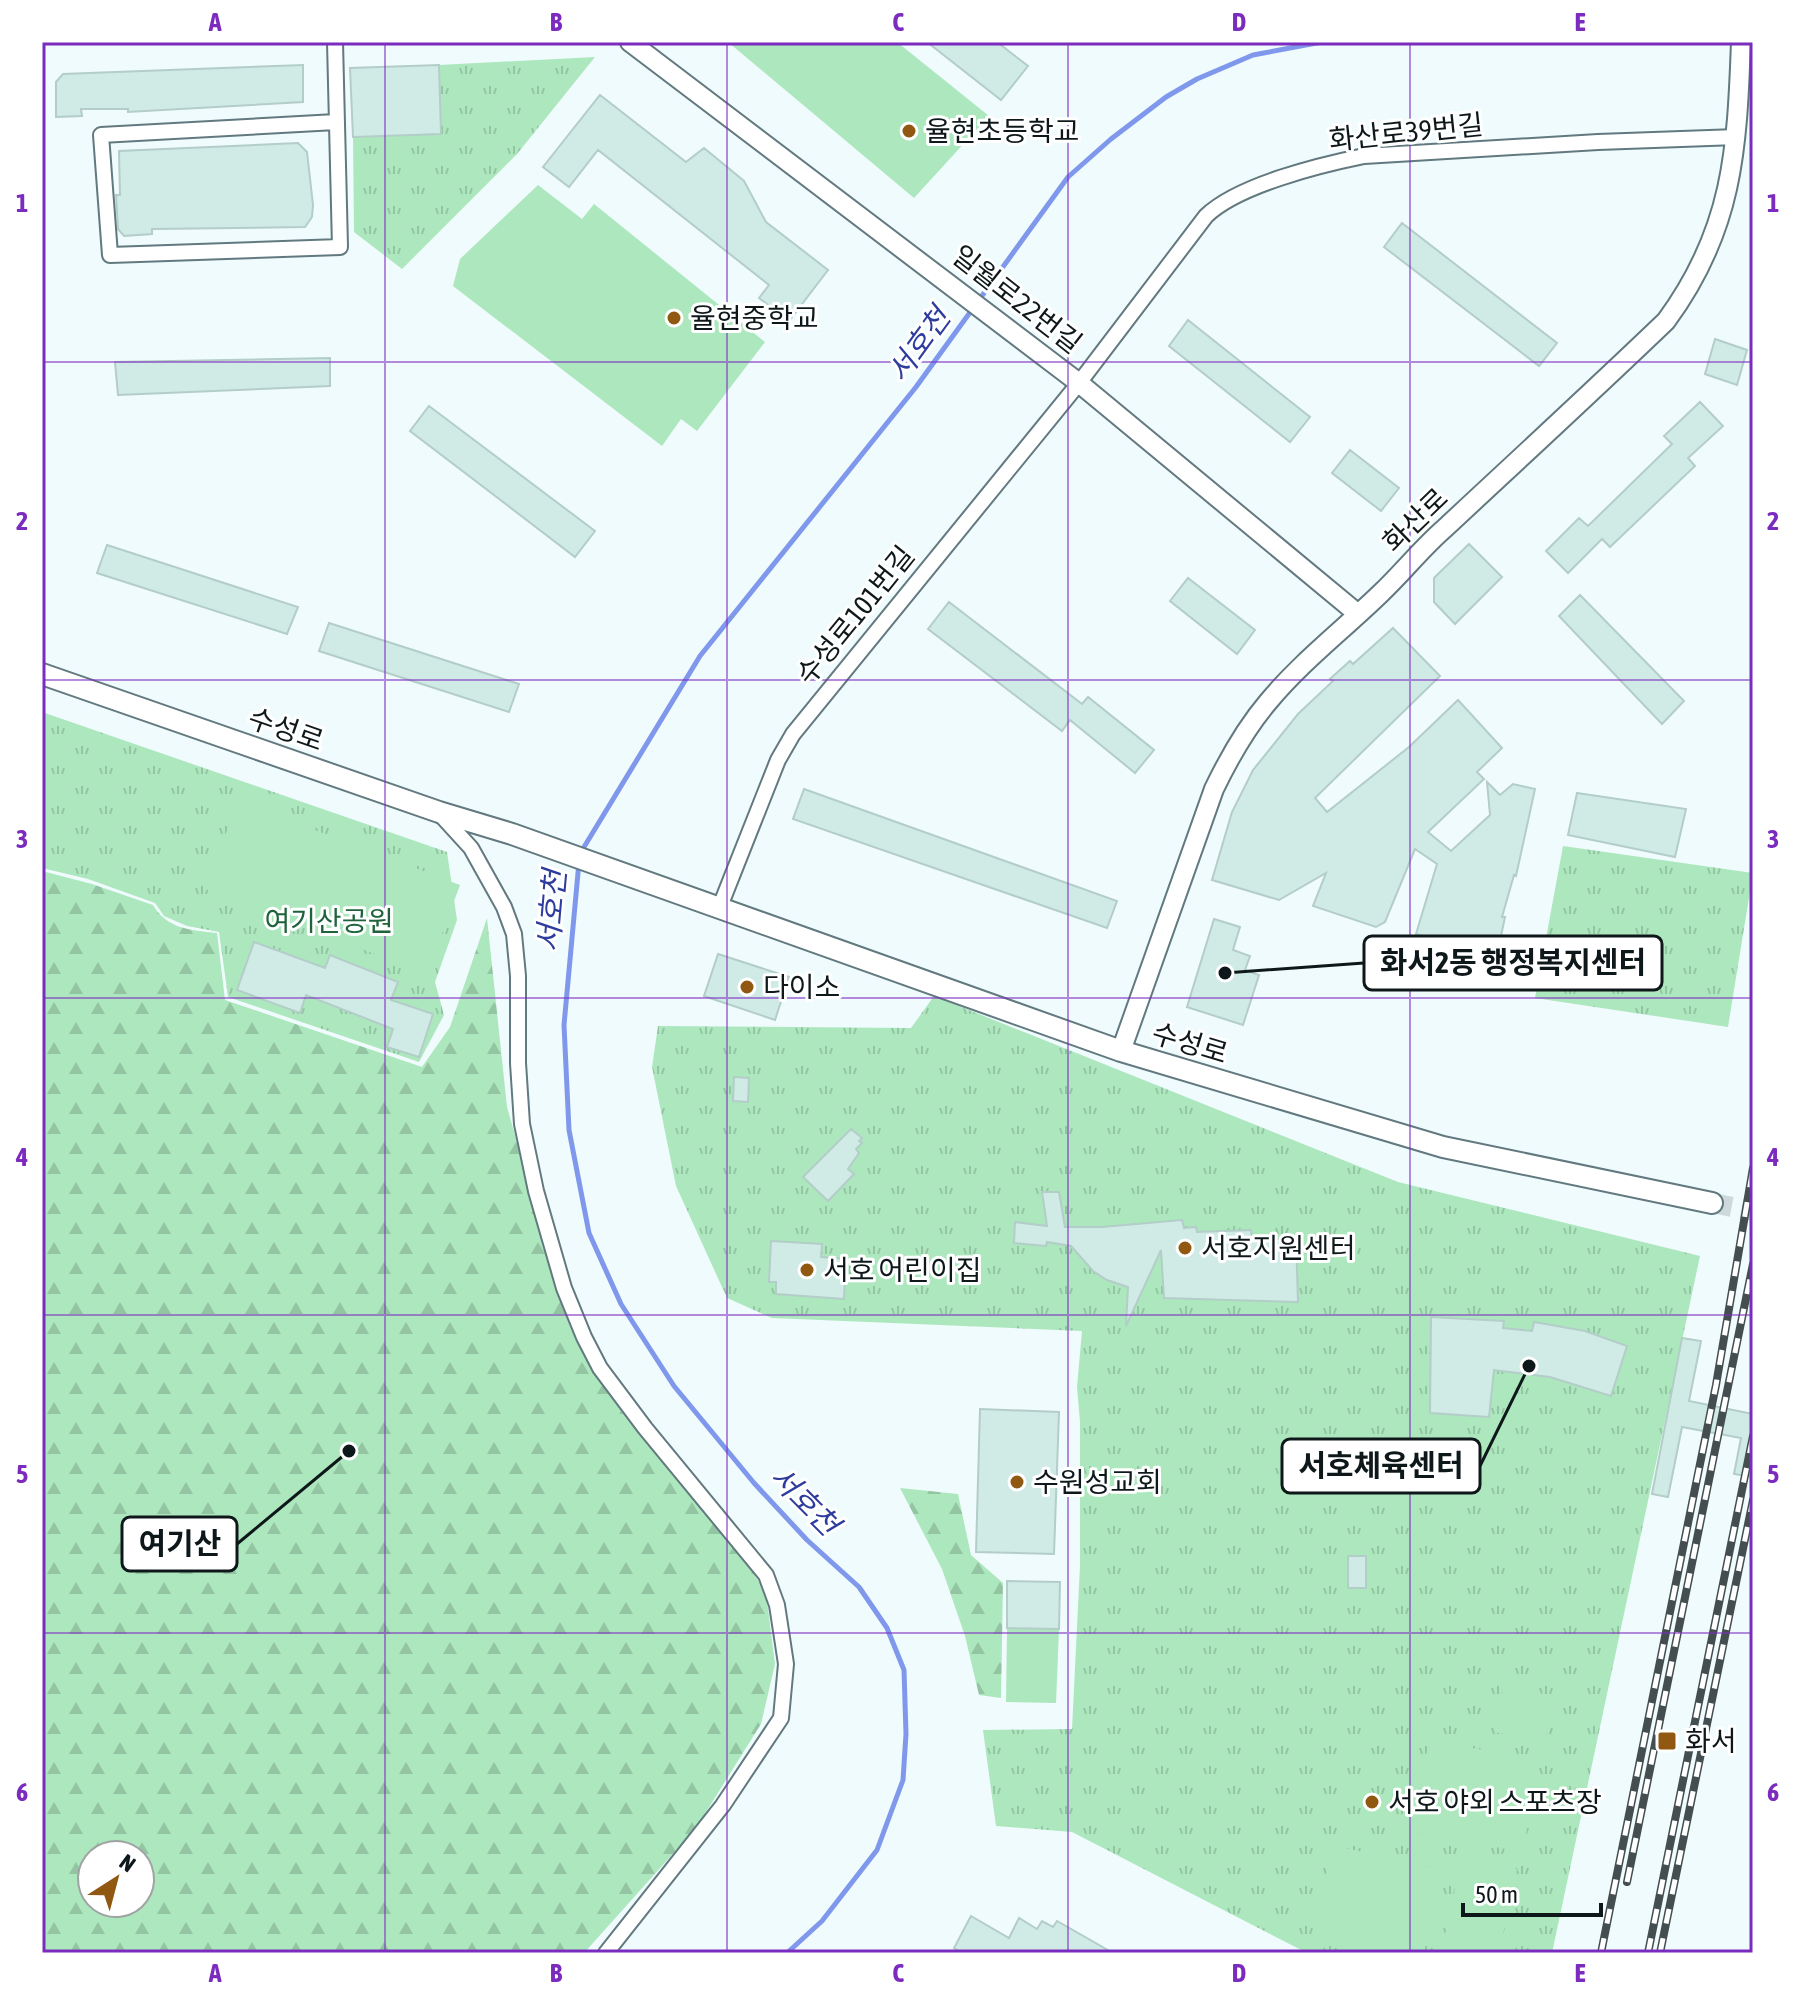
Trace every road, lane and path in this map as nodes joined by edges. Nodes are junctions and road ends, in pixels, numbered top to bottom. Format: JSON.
{"nodes":[{"id":1,"x":335,"y":42,"type":"edge"},
{"id":2,"x":630,"y":42,"type":"edge"},
{"id":3,"x":1741,"y":42,"type":"edge"},
{"id":4,"x":336,"y":122,"type":"junction"},
{"id":5,"x":1737,"y":137,"type":"junction"},
{"id":6,"x":1079,"y":383,"type":"junction"},
{"id":7,"x":1358,"y":614,"type":"junction"},
{"id":8,"x":42,"y":674,"type":"edge"},
{"id":9,"x":439,"y":812,"type":"junction"},
{"id":10,"x":719,"y":909,"type":"junction"},
{"id":11,"x":1121,"y":1051,"type":"junction"},
{"id":12,"x":1712,"y":1203,"type":"tunnel mouth"},
{"id":13,"x":606,"y":1953,"type":"edge"}],
"edges":[{"from":1,"to":4,"type":"street"},
{"from":2,"to":6,"type":"street","name":"일월로22번길"},
{"from":3,"to":5,"type":"street","name":"화산로"},
{"from":4,"to":4,"type":"street"},
{"from":5,"to":6,"type":"street","name":"화산로39번길"},
{"from":5,"to":7,"type":"street","name":"화산로"},
{"from":6,"to":7,"type":"street","name":"일월로22번길"},
{"from":6,"to":10,"type":"street","name":"수성로101번길"},
{"from":7,"to":11,"type":"street","name":"화산로"},
{"from":8,"to":9,"type":"main road","name":"수성로"},
{"from":9,"to":10,"type":"main road","name":"수성로"},
{"from":9,"to":13,"type":"street"},
{"from":10,"to":11,"type":"main road","name":"수성로"},
{"from":11,"to":12,"type":"main road","name":"수성로"}]}
